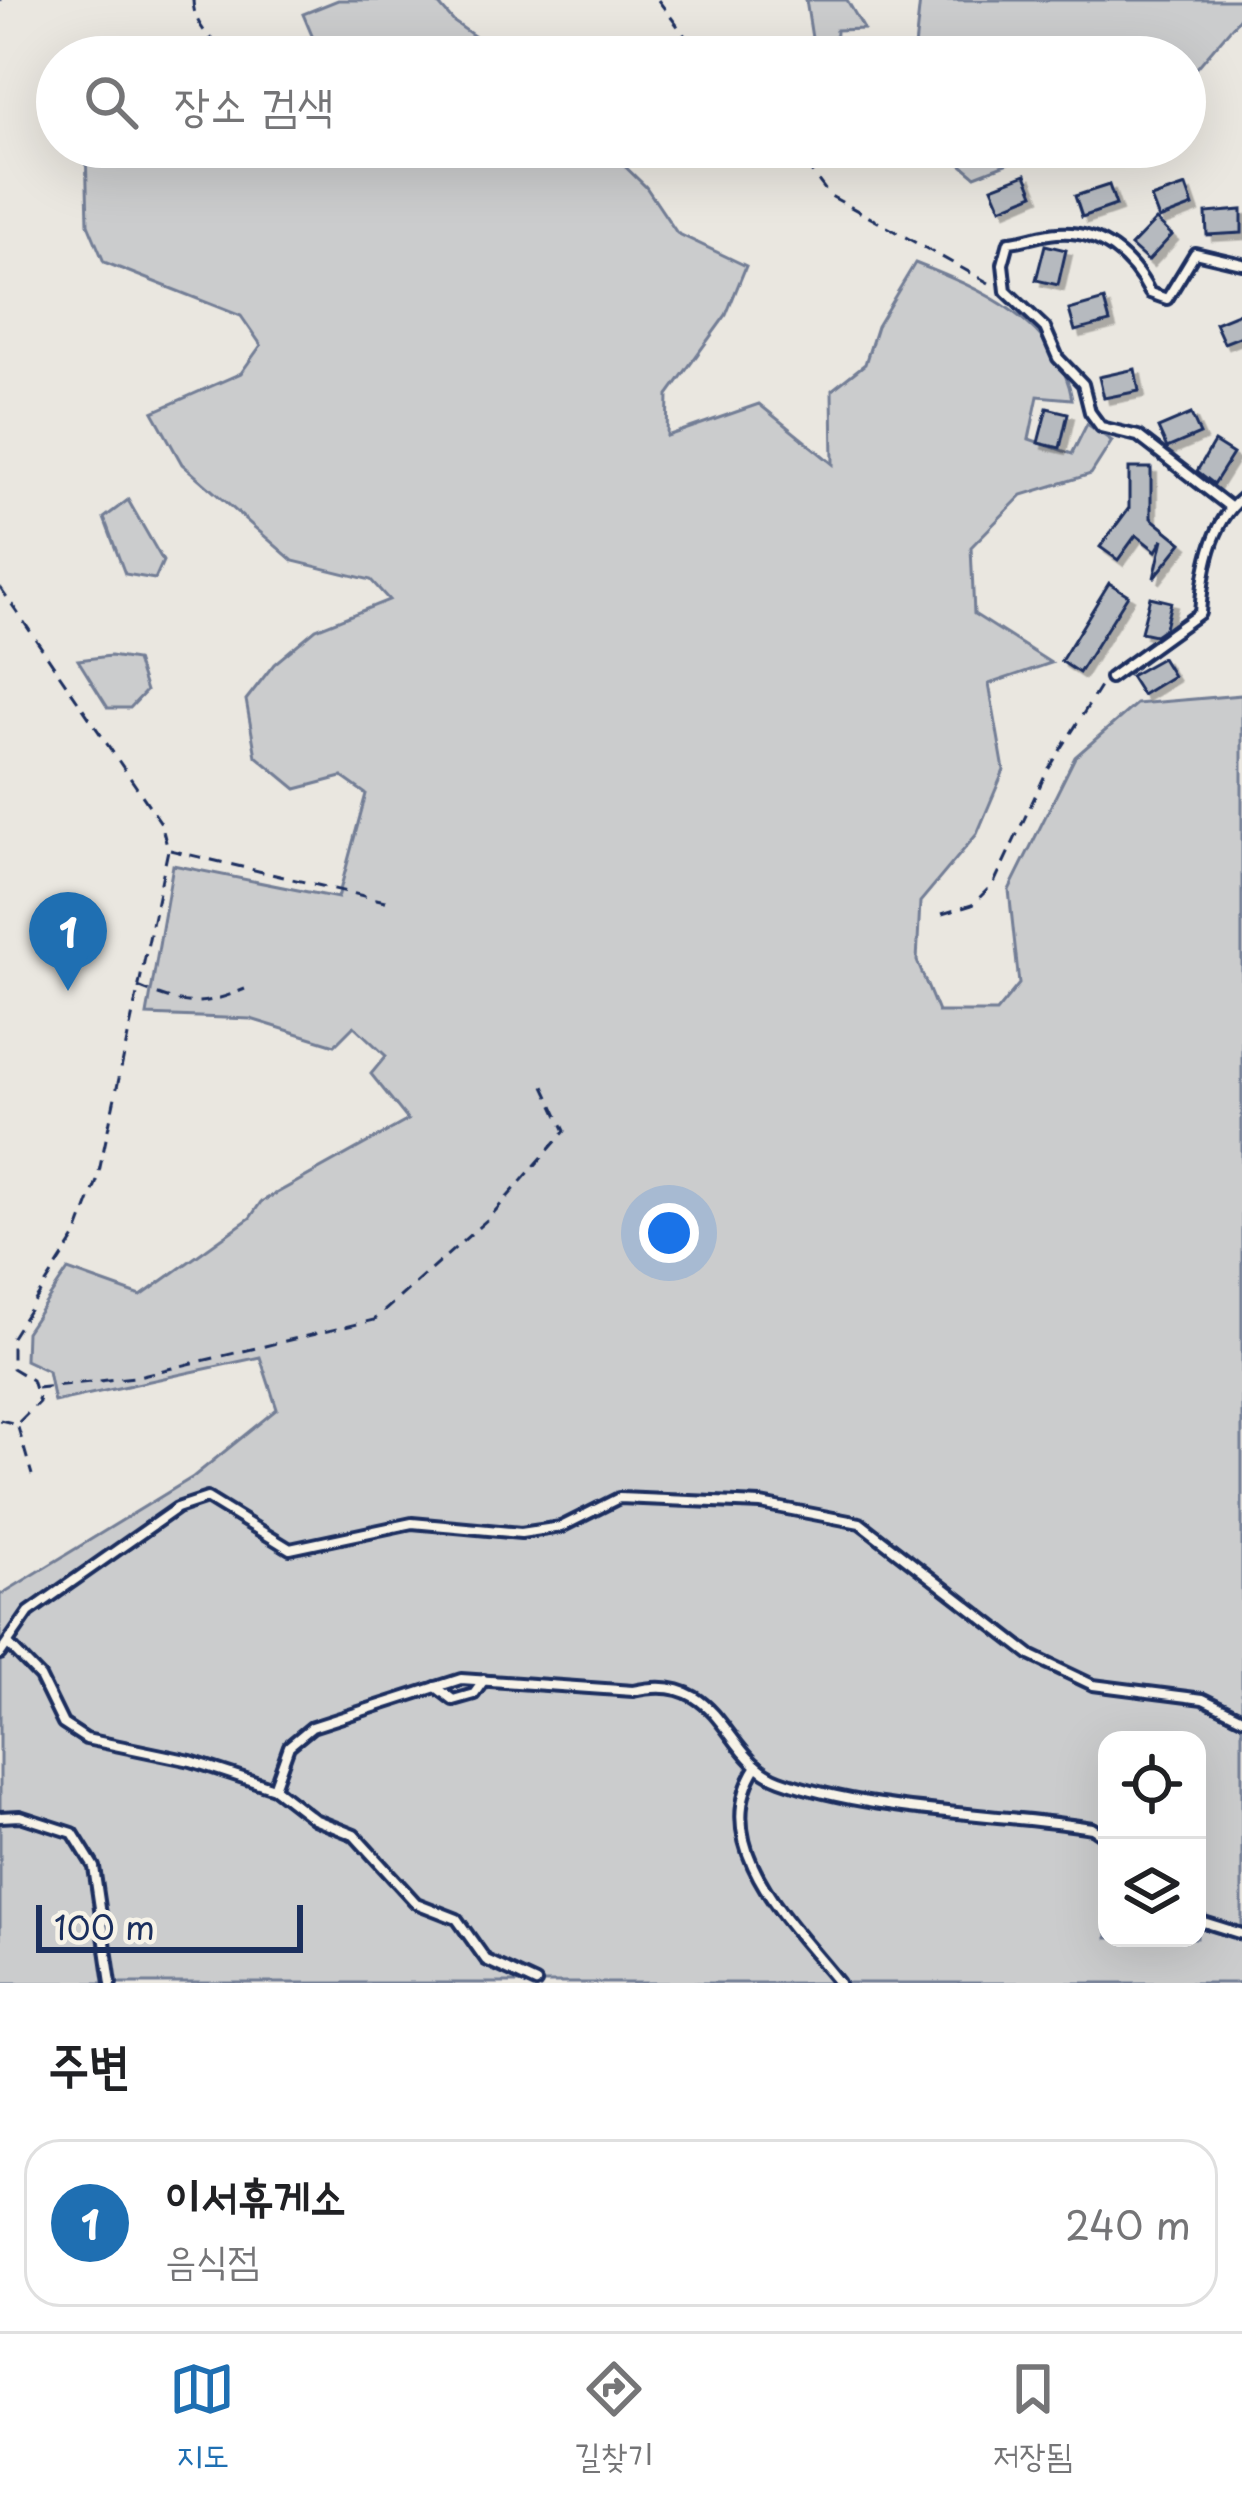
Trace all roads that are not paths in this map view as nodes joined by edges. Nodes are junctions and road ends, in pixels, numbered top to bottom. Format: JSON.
{"nodes":[{"id":1,"x":1242,"y":264,"type":"edge"},
{"id":2,"x":1242,"y":498,"type":"edge"},
{"id":3,"x":1230,"y":507,"type":"junction"},
{"id":4,"x":1110,"y":678,"type":"road end"},
{"id":5,"x":10,"y":1646,"type":"junction"},
{"id":6,"x":0,"y":1654,"type":"edge"},
{"id":7,"x":484,"y":1680,"type":"junction"},
{"id":8,"x":435,"y":1687,"type":"junction"},
{"id":9,"x":1242,"y":1718,"type":"edge"},
{"id":10,"x":757,"y":1766,"type":"junction"},
{"id":11,"x":274,"y":1788,"type":"junction"},
{"id":12,"x":0,"y":1817,"type":"edge"},
{"id":13,"x":1098,"y":1832,"type":"edge"},
{"id":14,"x":1206,"y":1922,"type":"edge"},
{"id":15,"x":1242,"y":1934,"type":"edge"},
{"id":16,"x":111,"y":1983,"type":"edge"},
{"id":17,"x":536,"y":1983,"type":"edge"},
{"id":18,"x":839,"y":1983,"type":"edge"}],
"edges":[{"from":1,"to":3,"type":"lane"},
{"from":2,"to":3,"type":"lane"},
{"from":3,"to":4,"type":"lane"},
{"from":5,"to":6,"type":"lane"},
{"from":5,"to":9,"type":"lane"},
{"from":5,"to":11,"type":"lane"},
{"from":7,"to":8,"type":"lane"},
{"from":7,"to":8,"type":"lane"},
{"from":7,"to":10,"type":"lane"},
{"from":8,"to":11,"type":"lane"},
{"from":10,"to":13,"type":"lane"},
{"from":10,"to":18,"type":"lane"},
{"from":11,"to":17,"type":"lane"},
{"from":12,"to":16,"type":"lane"},
{"from":14,"to":15,"type":"lane"}]}
